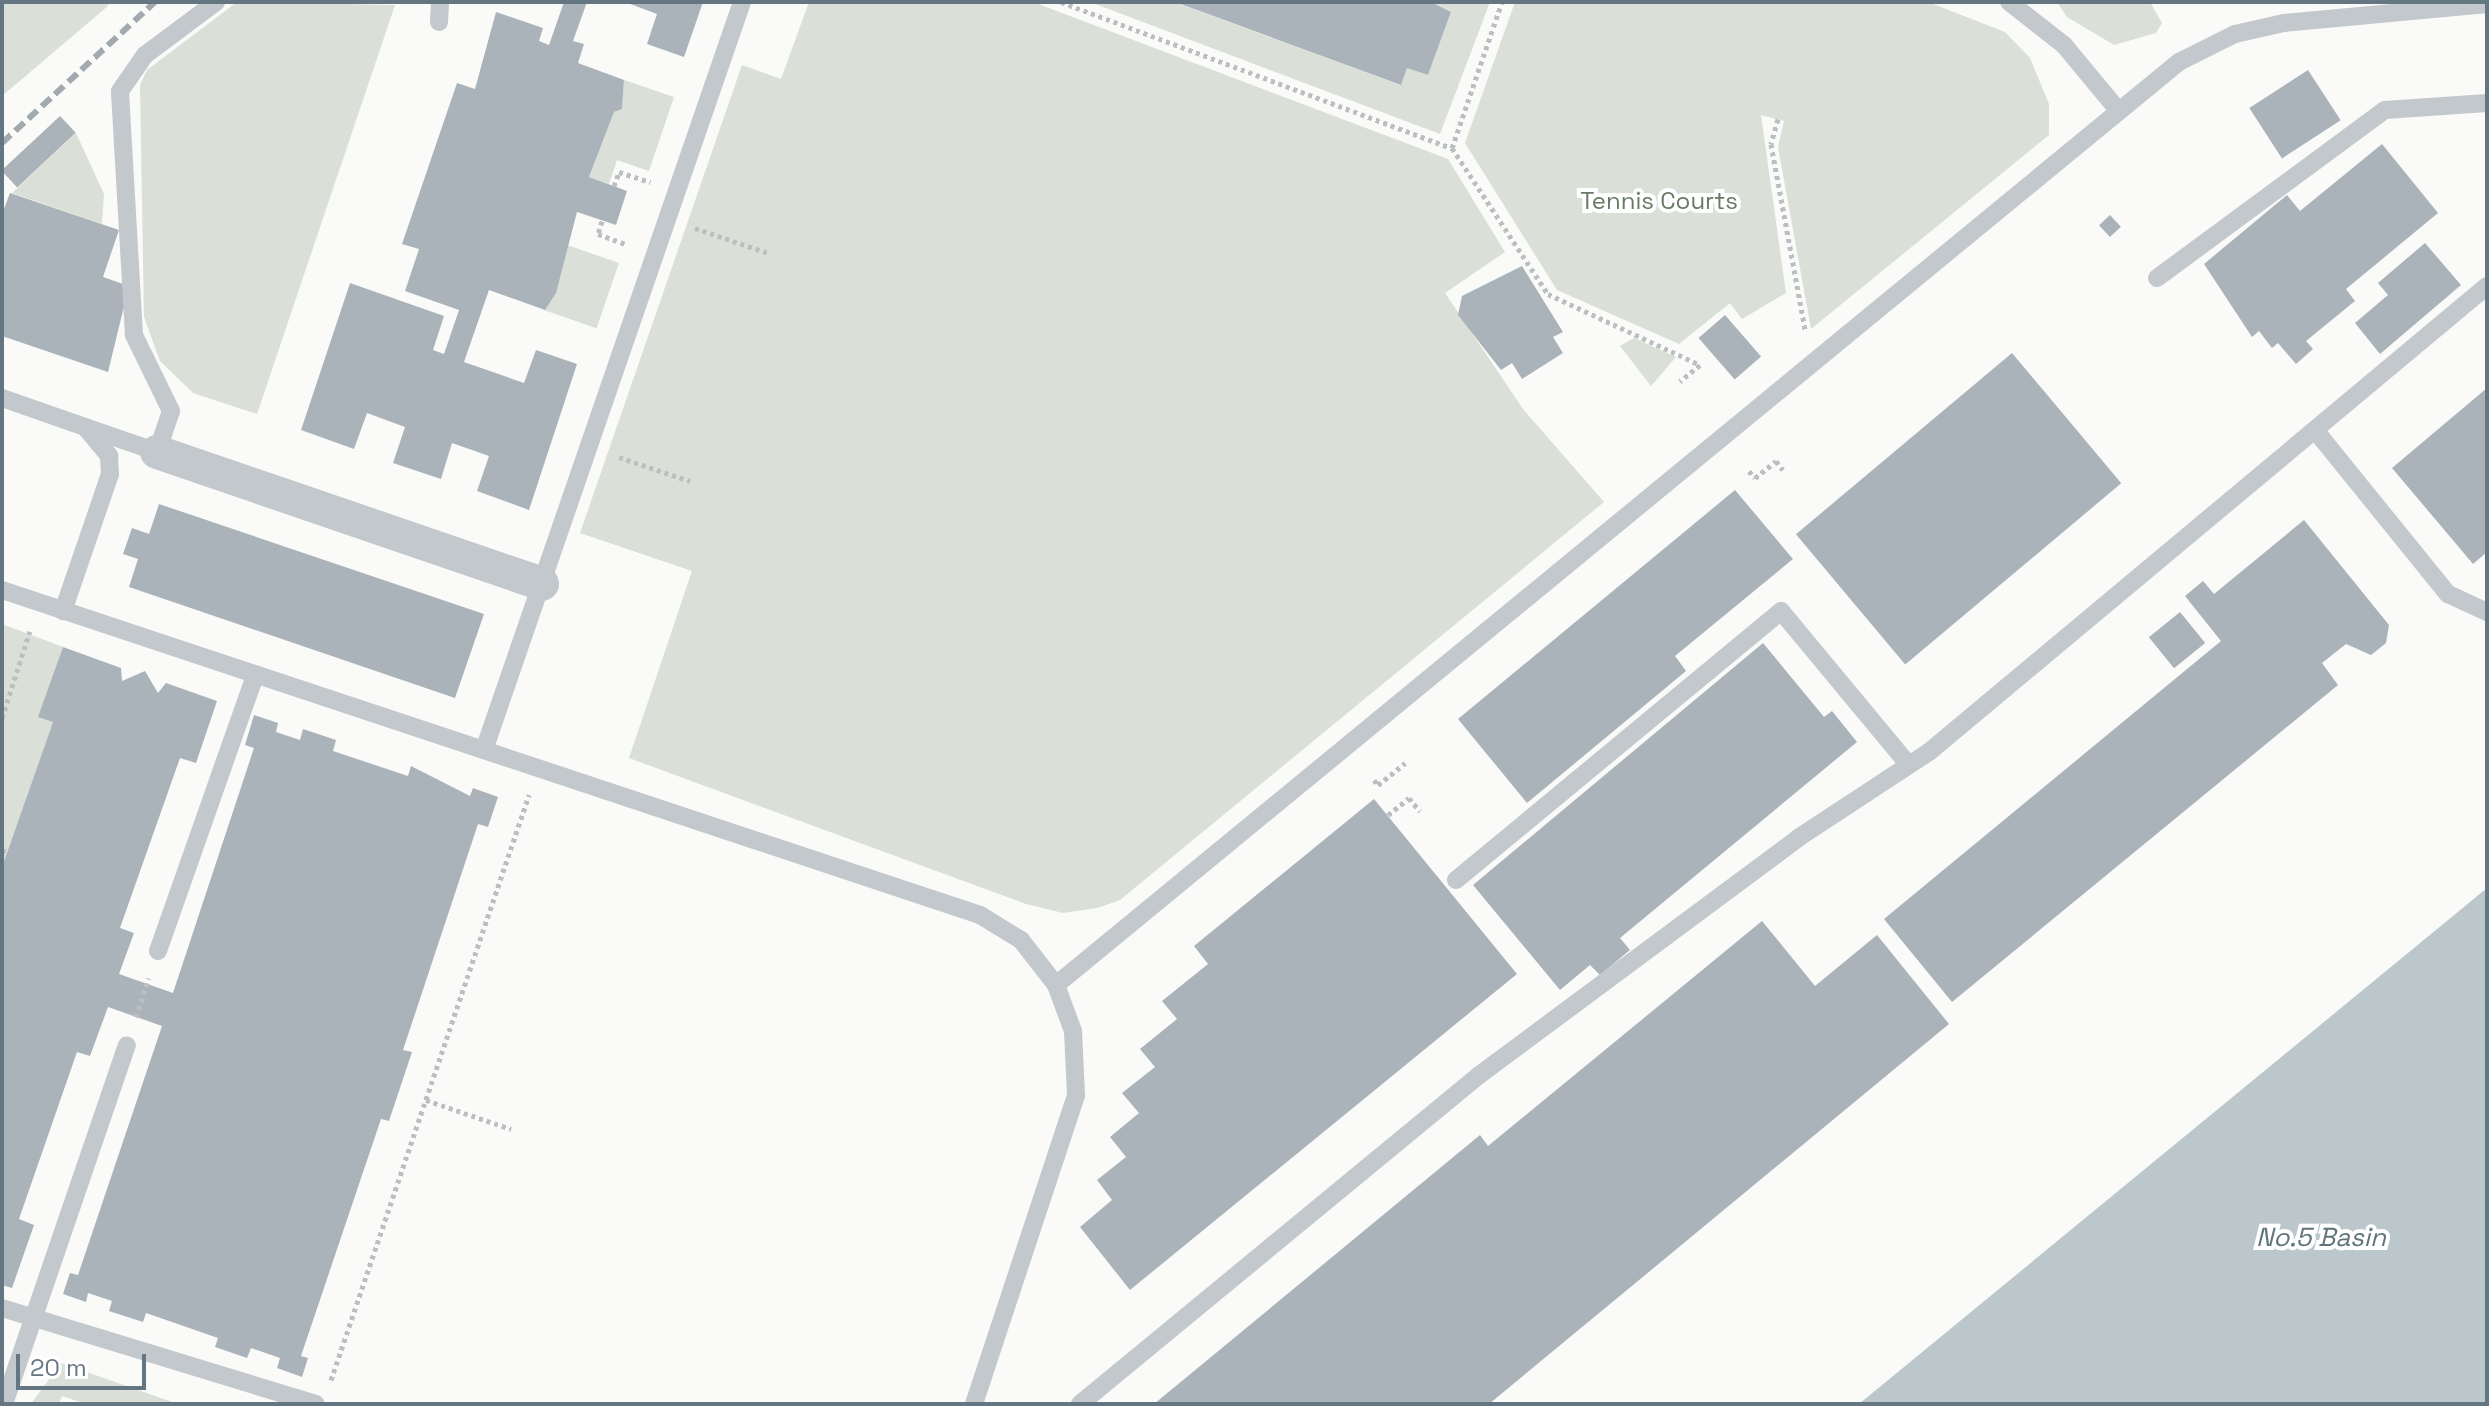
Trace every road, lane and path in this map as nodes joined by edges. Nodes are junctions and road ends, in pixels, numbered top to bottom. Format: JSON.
{"nodes":[{"id":1,"x":216,"y":2,"type":"edge"},
{"id":2,"x":440,"y":2,"type":"edge"},
{"id":3,"x":742,"y":2,"type":"edge"},
{"id":4,"x":1061,"y":2,"type":"edge"},
{"id":5,"x":1502,"y":2,"type":"edge"},
{"id":6,"x":2009,"y":2,"type":"edge"},
{"id":7,"x":2487,"y":4,"type":"edge"},
{"id":8,"x":439,"y":22,"type":"dead end"},
{"id":9,"x":2487,"y":103,"type":"edge"},
{"id":10,"x":2118,"y":110,"type":"junction"},
{"id":11,"x":1778,"y":119,"type":"dead end"},
{"id":12,"x":1452,"y":148,"type":"junction"},
{"id":13,"x":647,"y":181,"type":"dead end"},
{"id":14,"x":614,"y":186,"type":"dead end"},
{"id":15,"x":667,"y":218,"type":"junction"},
{"id":16,"x":602,"y":221,"type":"dead end"},
{"id":17,"x":625,"y":244,"type":"dead end"},
{"id":18,"x":768,"y":253,"type":"dead end"},
{"id":19,"x":2157,"y":278,"type":"dead end"},
{"id":20,"x":2487,"y":286,"type":"edge"},
{"id":21,"x":1811,"y":362,"type":"junction"},
{"id":22,"x":1680,"y":381,"type":"dead end"},
{"id":23,"x":2,"y":398,"type":"edge"},
{"id":24,"x":85,"y":427,"type":"junction"},
{"id":25,"x":2315,"y":430,"type":"junction"},
{"id":26,"x":589,"y":447,"type":"junction"},
{"id":27,"x":157,"y":452,"type":"junction"},
{"id":28,"x":1783,"y":470,"type":"dead end"},
{"id":29,"x":1749,"y":471,"type":"dead end"},
{"id":30,"x":690,"y":481,"type":"dead end"},
{"id":31,"x":542,"y":584,"type":"junction"},
{"id":32,"x":2,"y":590,"type":"edge"},
{"id":33,"x":40,"y":603,"type":"junction"},
{"id":34,"x":63,"y":611,"type":"junction"},
{"id":35,"x":2487,"y":612,"type":"edge"},
{"id":36,"x":255,"y":675,"type":"junction"},
{"id":37,"x":2,"y":718,"type":"edge"},
{"id":38,"x":484,"y":750,"type":"junction"},
{"id":39,"x":1405,"y":763,"type":"dead end"},
{"id":40,"x":1909,"y":765,"type":"junction"},
{"id":41,"x":538,"y":768,"type":"junction"},
{"id":42,"x":1374,"y":780,"type":"dead end"},
{"id":43,"x":1420,"y":811,"type":"dead end"},
{"id":44,"x":1388,"y":815,"type":"dead end"},
{"id":45,"x":1456,"y":880,"type":"dead end"},
{"id":46,"x":158,"y":951,"type":"joint"},
{"id":47,"x":1056,"y":985,"type":"junction"},
{"id":48,"x":127,"y":1045,"type":"joint"},
{"id":49,"x":426,"y":1100,"type":"junction"},
{"id":50,"x":511,"y":1129,"type":"dead end"},
{"id":51,"x":2,"y":1308,"type":"edge"},
{"id":52,"x":34,"y":1319,"type":"junction"},
{"id":53,"x":322,"y":1397,"type":"edge"},
{"id":54,"x":4,"y":1404,"type":"edge"},
{"id":55,"x":974,"y":1404,"type":"edge"},
{"id":56,"x":1080,"y":1404,"type":"edge"}],
"edges":[{"from":1,"to":27,"type":"lane"},
{"from":2,"to":8,"type":"lane"},
{"from":3,"to":15,"type":"lane"},
{"from":4,"to":12,"type":"path"},
{"from":5,"to":12,"type":"path"},
{"from":6,"to":10,"type":"lane"},
{"from":7,"to":10,"type":"lane"},
{"from":9,"to":19,"type":"lane"},
{"from":10,"to":21,"type":"lane"},
{"from":11,"to":21,"type":"path"},
{"from":12,"to":22,"type":"path"},
{"from":13,"to":14,"type":"path"},
{"from":15,"to":18,"type":"path"},
{"from":15,"to":26,"type":"lane"},
{"from":16,"to":17,"type":"path"},
{"from":20,"to":25,"type":"lane"},
{"from":21,"to":47,"type":"lane"},
{"from":23,"to":24,"type":"lane"},
{"from":24,"to":27,"type":"lane"},
{"from":24,"to":34,"type":"lane"},
{"from":25,"to":35,"type":"lane"},
{"from":25,"to":40,"type":"lane"},
{"from":26,"to":30,"type":"path"},
{"from":26,"to":31,"type":"lane"},
{"from":27,"to":31,"type":"street"},
{"from":28,"to":29,"type":"path"},
{"from":31,"to":38,"type":"lane"},
{"from":32,"to":33,"type":"lane"},
{"from":33,"to":34,"type":"lane"},
{"from":33,"to":37,"type":"path"},
{"from":34,"to":36,"type":"lane"},
{"from":36,"to":38,"type":"lane"},
{"from":36,"to":46,"type":"lane"},
{"from":38,"to":41,"type":"lane"},
{"from":39,"to":42,"type":"path"},
{"from":40,"to":45,"type":"lane"},
{"from":40,"to":56,"type":"lane"},
{"from":41,"to":47,"type":"lane"},
{"from":41,"to":49,"type":"path"},
{"from":43,"to":44,"type":"path"},
{"from":46,"to":48,"type":"path"},
{"from":47,"to":55,"type":"lane"},
{"from":48,"to":52,"type":"lane"},
{"from":49,"to":50,"type":"path"},
{"from":49,"to":53,"type":"path"},
{"from":51,"to":52,"type":"lane"},
{"from":52,"to":53,"type":"lane"},
{"from":52,"to":54,"type":"lane"}]}
